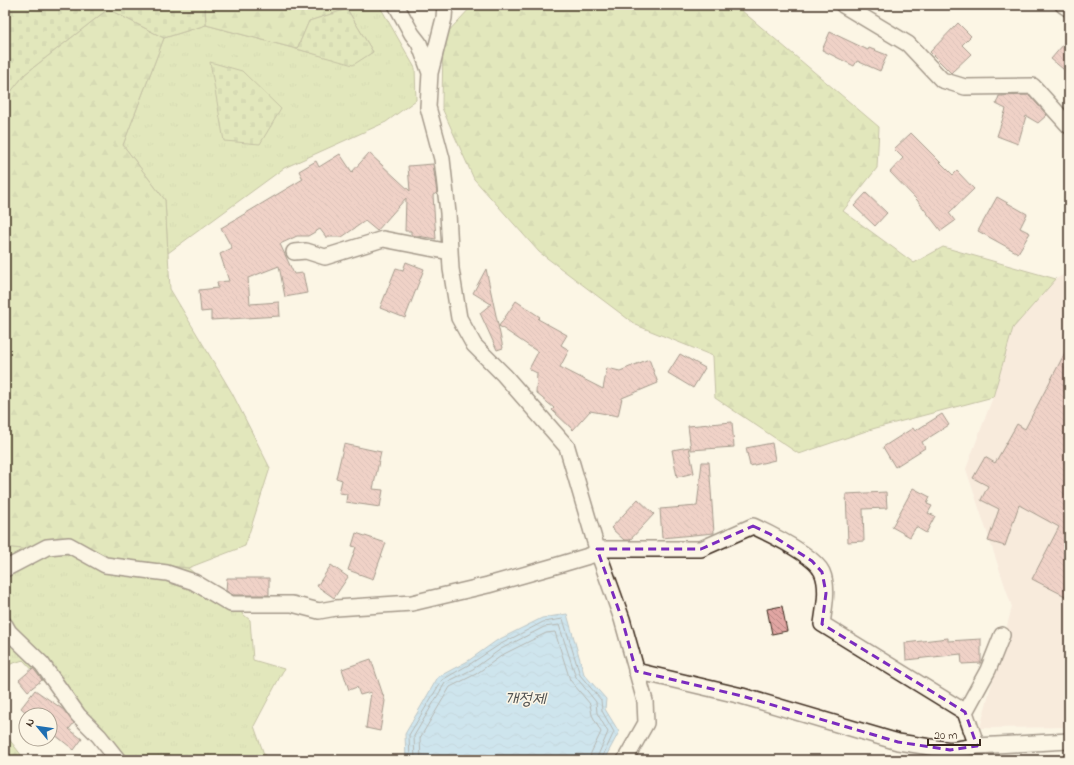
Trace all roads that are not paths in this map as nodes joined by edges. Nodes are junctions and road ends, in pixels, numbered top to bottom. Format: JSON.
{"nodes":[{"id":1,"x":396,"y":5,"type":"edge"},
{"id":2,"x":445,"y":5,"type":"edge"},
{"id":3,"x":843,"y":5,"type":"edge"},
{"id":4,"x":1063,"y":5,"type":"edge"},
{"id":5,"x":1069,"y":9,"type":"edge"},
{"id":6,"x":430,"y":73,"type":"junction"},
{"id":7,"x":1069,"y":126,"type":"edge"},
{"id":8,"x":294,"y":252,"type":"dead end"},
{"id":9,"x":450,"y":252,"type":"junction"},
{"id":10,"x":597,"y":549,"type":"junction"},
{"id":11,"x":5,"y":569,"type":"edge"},
{"id":12,"x":5,"y":625,"type":"edge"},
{"id":13,"x":1002,"y":635,"type":"dead end"},
{"id":14,"x":636,"y":671,"type":"junction"},
{"id":15,"x":965,"y":712,"type":"junction"},
{"id":16,"x":1069,"y":741,"type":"edge"},
{"id":17,"x":976,"y":746,"type":"junction"},
{"id":18,"x":118,"y":760,"type":"edge"},
{"id":19,"x":625,"y":760,"type":"edge"}],
"edges":[{"from":1,"to":6,"type":"street"},
{"from":2,"to":6,"type":"street"},
{"from":3,"to":7,"type":"street"},
{"from":4,"to":5,"type":"street"},
{"from":6,"to":9,"type":"street"},
{"from":8,"to":9,"type":"street"},
{"from":9,"to":10,"type":"street"},
{"from":10,"to":11,"type":"street"},
{"from":10,"to":14,"type":"street"},
{"from":10,"to":15,"type":"street"},
{"from":12,"to":18,"type":"street"},
{"from":13,"to":15,"type":"street"},
{"from":14,"to":17,"type":"street"},
{"from":14,"to":19,"type":"street"},
{"from":15,"to":17,"type":"street"},
{"from":16,"to":17,"type":"street"}]}
